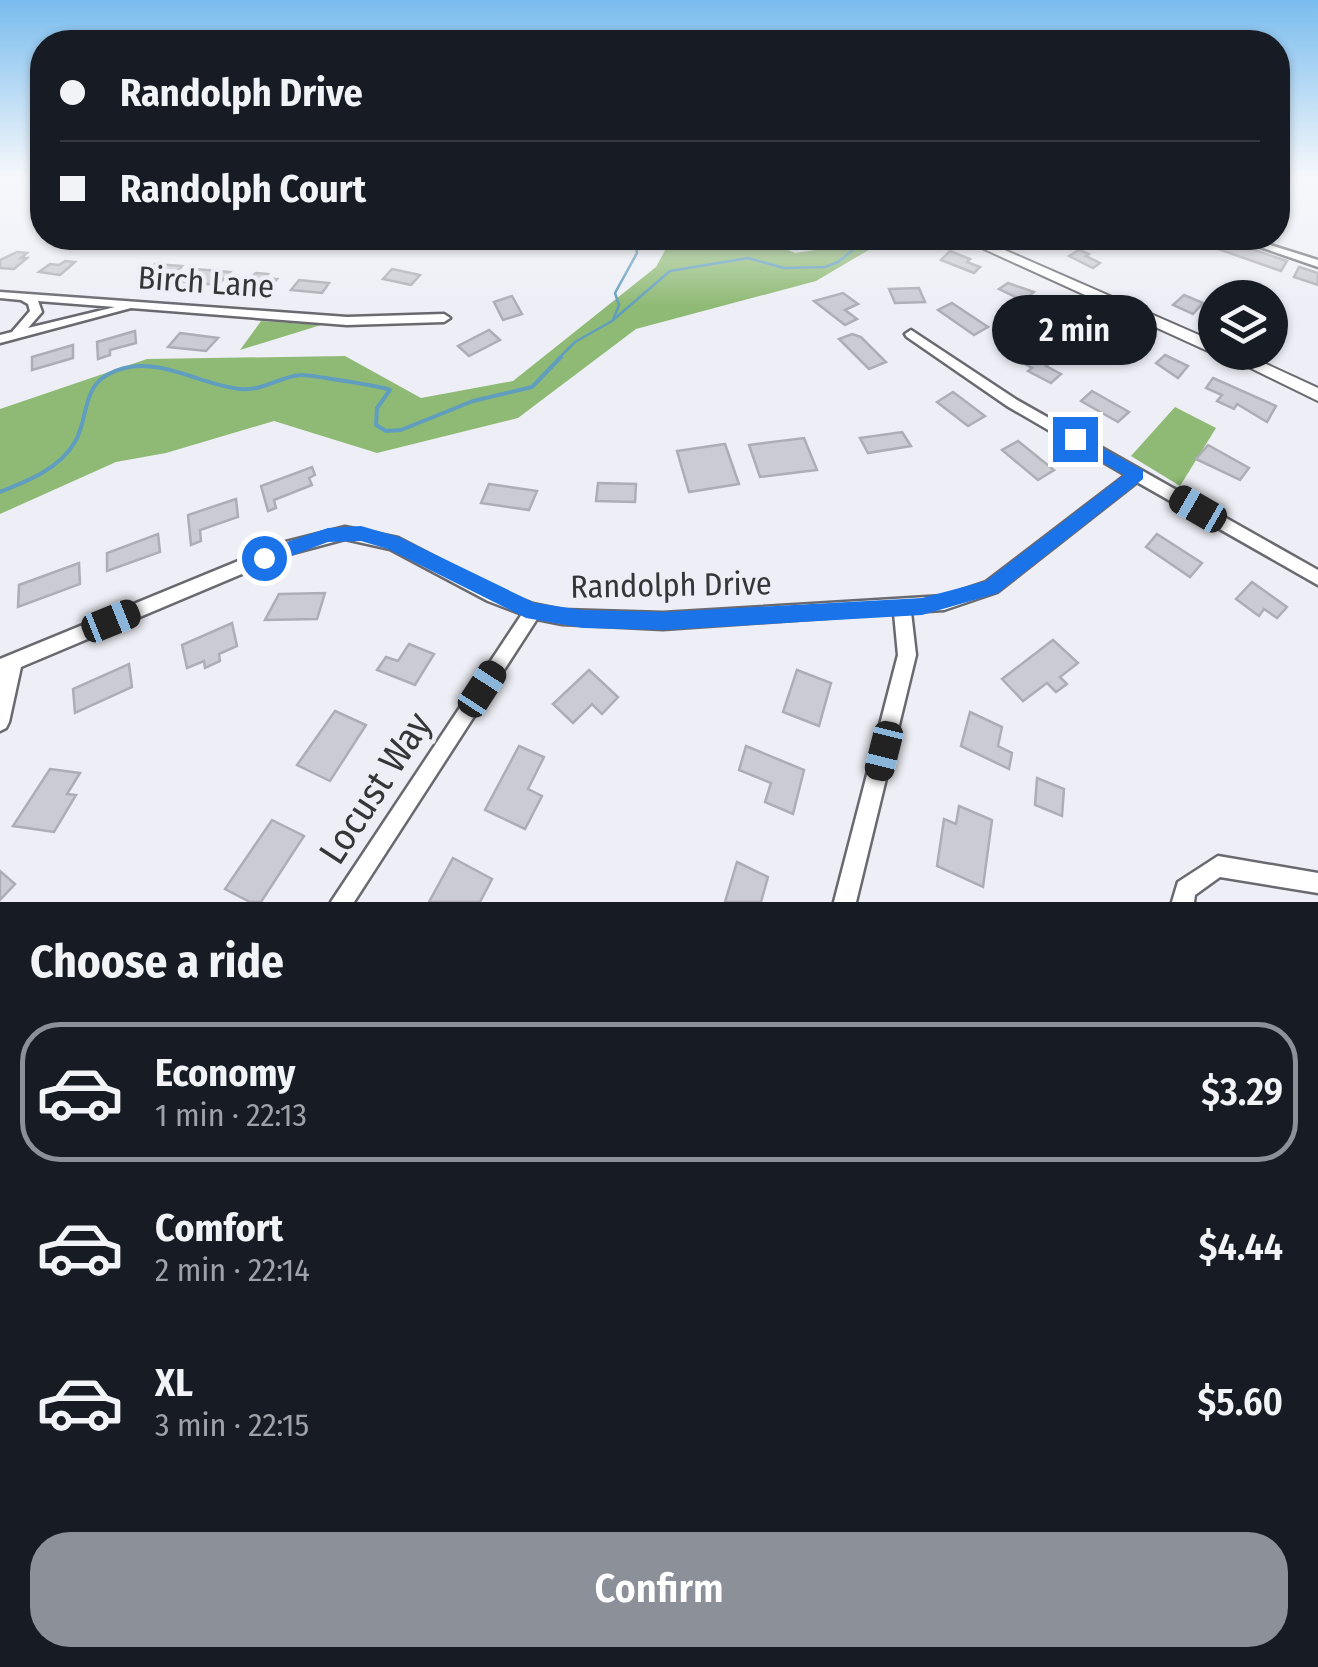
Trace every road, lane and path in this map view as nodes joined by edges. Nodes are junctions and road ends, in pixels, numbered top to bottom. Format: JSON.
{"nodes":[{"id":1,"x":994,"y":250,"type":"edge"},
{"id":2,"x":1275,"y":250,"type":"edge"},
{"id":3,"x":1318,"y":264,"type":"edge"},
{"id":4,"x":0,"y":294,"type":"edge"},
{"id":5,"x":24,"y":296,"type":"junction"},
{"id":6,"x":146,"y":305,"type":"junction"},
{"id":7,"x":444,"y":318,"type":"dead end"},
{"id":8,"x":911,"y":334,"type":"dead end"},
{"id":9,"x":6,"y":338,"type":"edge"},
{"id":10,"x":1198,"y":340,"type":"edge"},
{"id":11,"x":1264,"y":370,"type":"edge"},
{"id":12,"x":1318,"y":395,"type":"edge"},
{"id":13,"x":1137,"y":474,"type":"junction"},
{"id":14,"x":1318,"y":578,"type":"edge"},
{"id":15,"x":902,"y":607,"type":"junction"},
{"id":16,"x":533,"y":612,"type":"junction"},
{"id":17,"x":7,"y":664,"type":"edge"},
{"id":18,"x":0,"y":722,"type":"edge"},
{"id":19,"x":1318,"y":883,"type":"edge"},
{"id":20,"x":342,"y":902,"type":"edge"},
{"id":21,"x":845,"y":902,"type":"edge"},
{"id":22,"x":1183,"y":902,"type":"edge"}],
"edges":[{"from":1,"to":10,"type":"street"},
{"from":2,"to":3,"type":"street"},
{"from":4,"to":5,"type":"street","name":"Birch Lane"},
{"from":5,"to":6,"type":"street","name":"Birch Lane"},
{"from":5,"to":9,"type":"street"},
{"from":6,"to":7,"type":"street","name":"Birch Lane"},
{"from":6,"to":9,"type":"street"},
{"from":8,"to":13,"type":"street"},
{"from":11,"to":12,"type":"street"},
{"from":13,"to":14,"type":"street"},
{"from":13,"to":15,"type":"street","name":"Randolph Drive"},
{"from":15,"to":16,"type":"street","name":"Randolph Drive"},
{"from":15,"to":21,"type":"street"},
{"from":16,"to":17,"type":"street","name":"Randolph Drive"},
{"from":16,"to":20,"type":"street","name":"Locust Way"},
{"from":17,"to":18,"type":"street"},
{"from":19,"to":22,"type":"street"}]}
